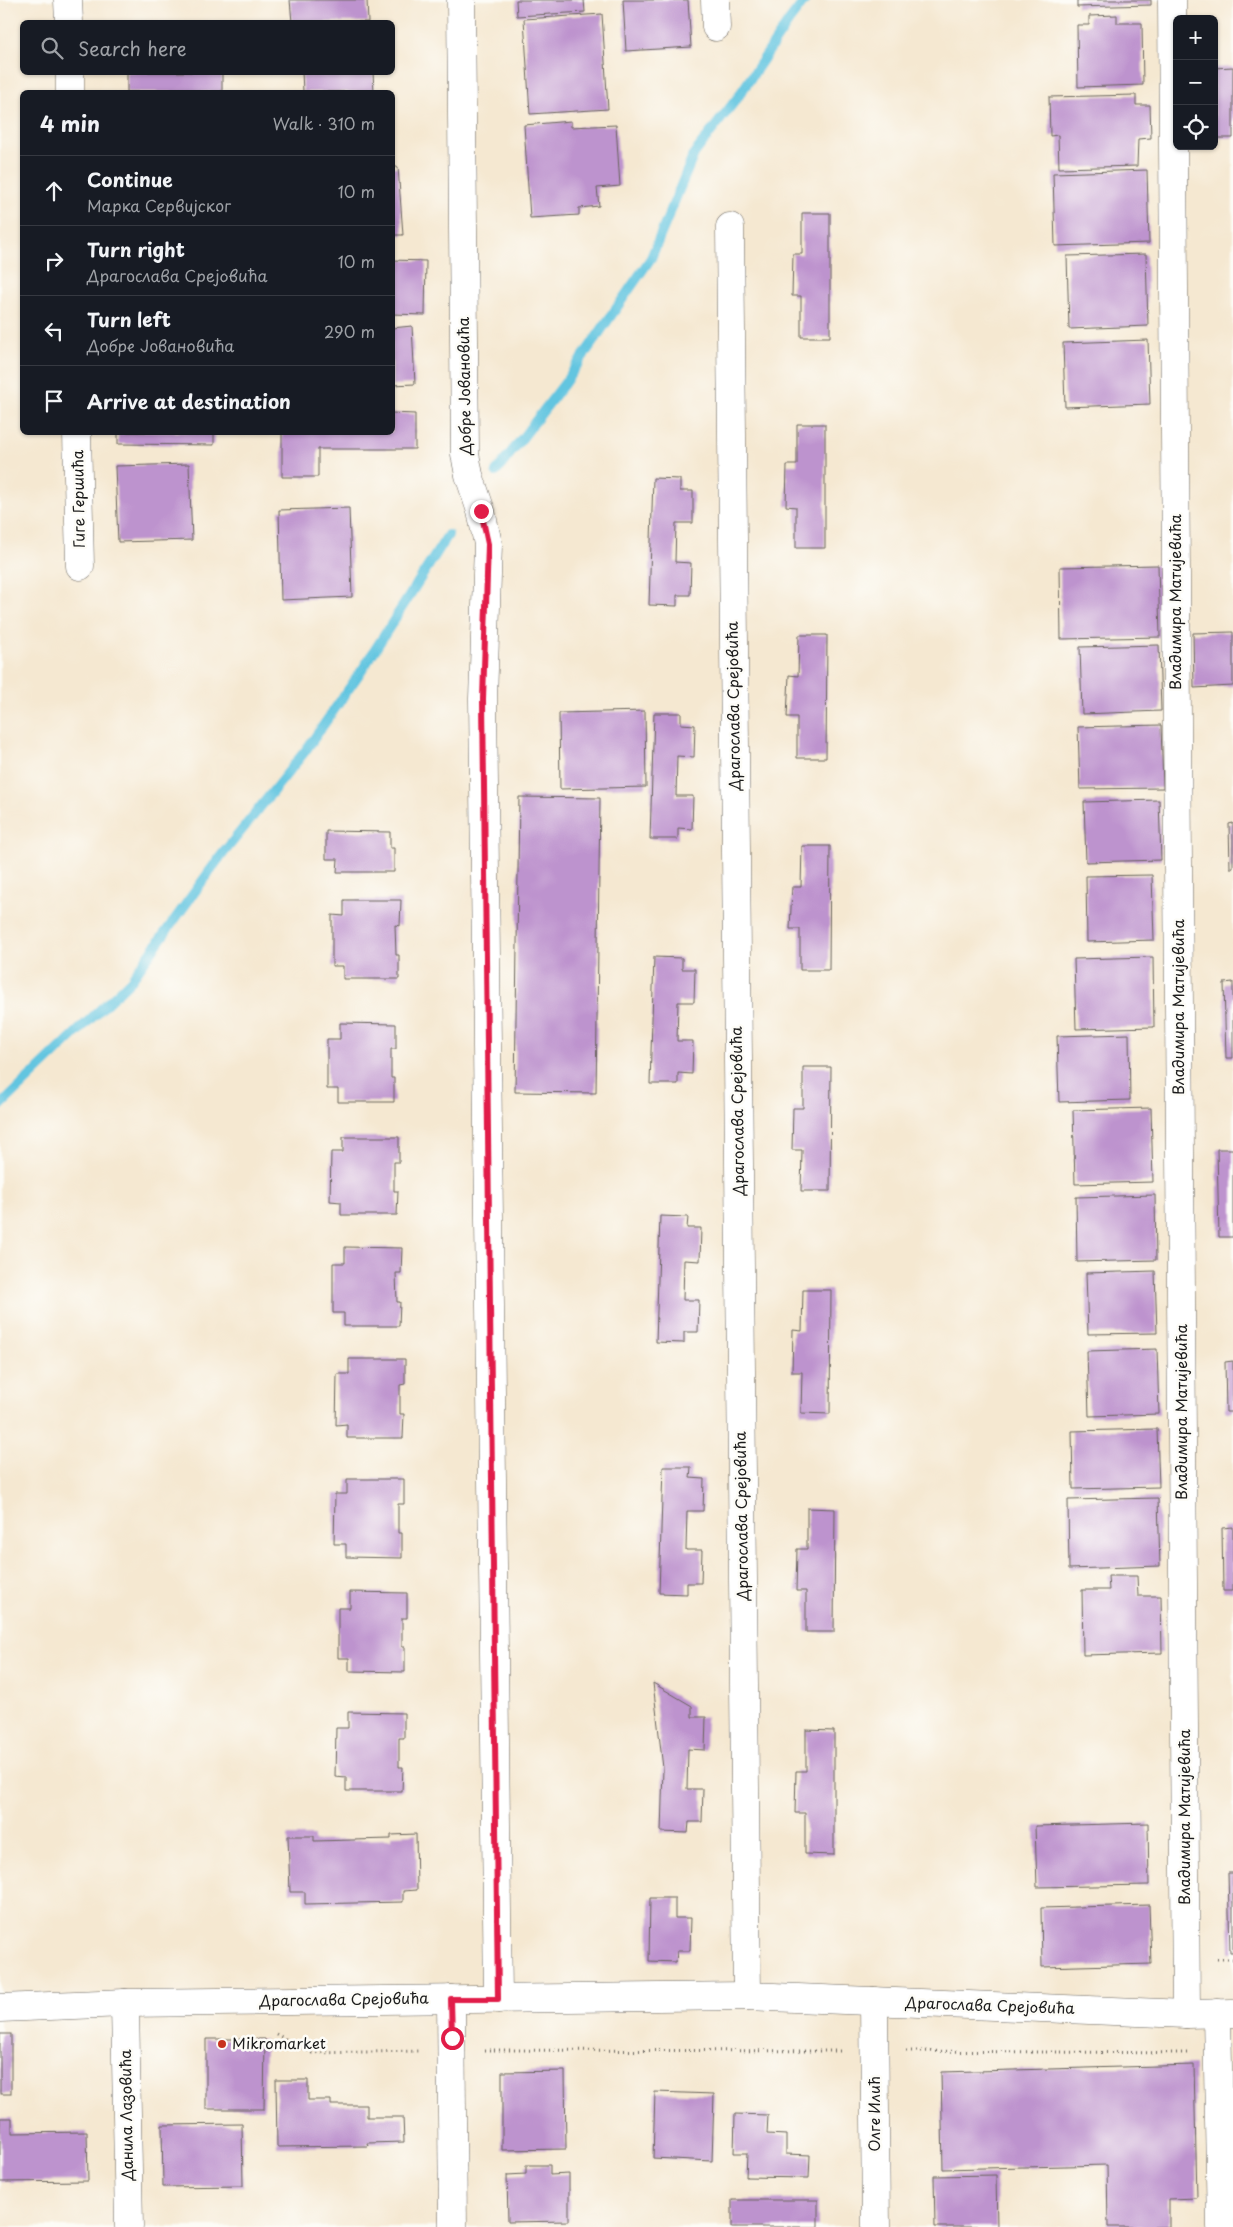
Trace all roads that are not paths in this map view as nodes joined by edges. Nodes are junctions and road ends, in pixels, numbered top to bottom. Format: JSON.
{"nodes":[{"id":1,"x":68,"y":0,"type":"edge"},
{"id":2,"x":461,"y":0,"type":"edge"},
{"id":3,"x":715,"y":0,"type":"edge"},
{"id":4,"x":1172,"y":0,"type":"edge"},
{"id":5,"x":69,"y":20,"type":"edge"},
{"id":6,"x":716,"y":28,"type":"dead end"},
{"id":7,"x":70,"y":75,"type":"edge"},
{"id":8,"x":70,"y":90,"type":"edge"},
{"id":9,"x":730,"y":227,"type":"dead end"},
{"id":10,"x":77,"y":435,"type":"edge"},
{"id":11,"x":80,"y":566,"type":"dead end"},
{"id":12,"x":747,"y":1996,"type":"junction"},
{"id":13,"x":451,"y":1999,"type":"junction"},
{"id":14,"x":498,"y":1999,"type":"junction"},
{"id":15,"x":874,"y":2001,"type":"junction"},
{"id":16,"x":125,"y":2003,"type":"junction"},
{"id":17,"x":0,"y":2008,"type":"edge"},
{"id":18,"x":1225,"y":2013,"type":"edge"},
{"id":19,"x":1186,"y":2014,"type":"junction"},
{"id":20,"x":128,"y":2227,"type":"edge"},
{"id":21,"x":453,"y":2227,"type":"edge"},
{"id":22,"x":876,"y":2227,"type":"edge"},
{"id":23,"x":1221,"y":2227,"type":"edge"}],
"edges":[{"from":1,"to":5,"type":"street"},
{"from":2,"to":14,"type":"street","name":"Добре Јовановића"},
{"from":3,"to":6,"type":"street"},
{"from":4,"to":19,"type":"street","name":"Владимира Матијевића"},
{"from":7,"to":8,"type":"street"},
{"from":9,"to":12,"type":"street","name":"Драгослава Срејовића"},
{"from":10,"to":11,"type":"street","name":"Гиге Гершића"},
{"from":12,"to":14,"type":"street","name":"Драгослава Срејовића"},
{"from":12,"to":15,"type":"street","name":"Драгослава Срејовића"},
{"from":13,"to":14,"type":"street","name":"Драгослава Срејовића"},
{"from":13,"to":16,"type":"street","name":"Драгослава Срејовића"},
{"from":13,"to":21,"type":"street"},
{"from":15,"to":19,"type":"street","name":"Драгослава Срејовића"},
{"from":15,"to":22,"type":"street","name":"Олге Илић"},
{"from":16,"to":17,"type":"street","name":"Драгослава Срејовића"},
{"from":16,"to":20,"type":"street","name":"Данила Лазовића"},
{"from":18,"to":19,"type":"street","name":"Драгослава Срејовића"},
{"from":18,"to":23,"type":"street"}]}
